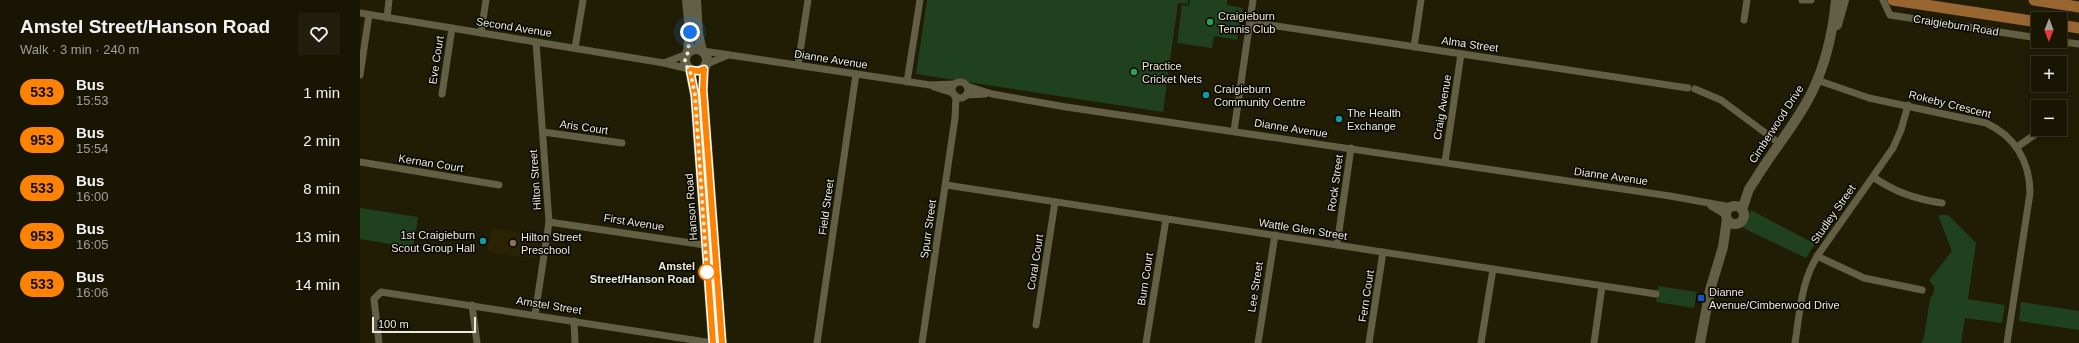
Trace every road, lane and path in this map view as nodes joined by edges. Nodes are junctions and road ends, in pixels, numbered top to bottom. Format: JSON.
{"nodes":[{"id":1,"x":389,"y":0,"type":"edge"},
{"id":2,"x":486,"y":0,"type":"edge"},
{"id":3,"x":583,"y":0,"type":"edge"},
{"id":4,"x":687,"y":0,"type":"edge"},
{"id":5,"x":696,"y":0,"type":"edge"},
{"id":6,"x":808,"y":0,"type":"edge"},
{"id":7,"x":920,"y":0,"type":"edge"},
{"id":8,"x":1253,"y":0,"type":"edge"},
{"id":9,"x":1421,"y":0,"type":"edge"},
{"id":10,"x":1747,"y":0,"type":"edge"},
{"id":11,"x":1802,"y":0,"type":"edge"},
{"id":12,"x":1811,"y":0,"type":"edge"},
{"id":13,"x":1836,"y":0,"type":"edge"},
{"id":14,"x":1844,"y":0,"type":"edge"},
{"id":15,"x":1883,"y":0,"type":"edge"},
{"id":16,"x":1893,"y":0,"type":"edge"},
{"id":17,"x":2034,"y":0,"type":"edge"},
{"id":18,"x":2079,"y":7,"type":"edge"},
{"id":19,"x":360,"y":13,"type":"edge"},
{"id":20,"x":369,"y":15,"type":"junction"},
{"id":21,"x":387,"y":18,"type":"junction"},
{"id":22,"x":1744,"y":20,"type":"dead end"},
{"id":23,"x":2031,"y":21,"type":"edge"},
{"id":24,"x":1250,"y":22,"type":"junction"},
{"id":25,"x":2067,"y":26,"type":"edge"},
{"id":26,"x":452,"y":28,"type":"junction"},
{"id":27,"x":2079,"y":28,"type":"edge"},
{"id":28,"x":481,"y":33,"type":"junction"},
{"id":29,"x":2031,"y":37,"type":"edge"},
{"id":30,"x":536,"y":42,"type":"junction"},
{"id":31,"x":2067,"y":42,"type":"edge"},
{"id":32,"x":2079,"y":44,"type":"edge"},
{"id":33,"x":1414,"y":47,"type":"junction"},
{"id":34,"x":575,"y":48,"type":"junction"},
{"id":35,"x":1828,"y":48,"type":"junction"},
{"id":36,"x":702,"y":51,"type":"junction"},
{"id":37,"x":688,"y":53,"type":"junction"},
{"id":38,"x":1461,"y":54,"type":"junction"},
{"id":39,"x":728,"y":55,"type":"junction"},
{"id":40,"x":664,"y":63,"type":"junction"},
{"id":41,"x":798,"y":65,"type":"junction"},
{"id":42,"x":705,"y":66,"type":"junction"},
{"id":43,"x":690,"y":70,"type":"junction"},
{"id":44,"x":856,"y":74,"type":"junction"},
{"id":45,"x":360,"y":75,"type":"edge"},
{"id":46,"x":1817,"y":80,"type":"junction"},
{"id":47,"x":907,"y":82,"type":"junction"},
{"id":48,"x":954,"y":84,"type":"junction"},
{"id":49,"x":930,"y":85,"type":"junction"},
{"id":50,"x":967,"y":86,"type":"junction"},
{"id":51,"x":442,"y":94,"type":"dead end"},
{"id":52,"x":992,"y":94,"type":"junction"},
{"id":53,"x":959,"y":95,"type":"junction"},
{"id":54,"x":1908,"y":105,"type":"junction"},
{"id":55,"x":1234,"y":130,"type":"junction"},
{"id":56,"x":543,"y":132,"type":"junction"},
{"id":57,"x":2034,"y":136,"type":"edge"},
{"id":58,"x":622,"y":143,"type":"dead end"},
{"id":59,"x":1779,"y":143,"type":"junction"},
{"id":60,"x":2017,"y":147,"type":"junction"},
{"id":61,"x":1351,"y":148,"type":"junction"},
{"id":62,"x":360,"y":162,"type":"edge"},
{"id":63,"x":1445,"y":162,"type":"junction"},
{"id":64,"x":1873,"y":177,"type":"junction"},
{"id":65,"x":499,"y":185,"type":"dead end"},
{"id":66,"x":946,"y":185,"type":"junction"},
{"id":67,"x":1055,"y":202,"type":"junction"},
{"id":68,"x":1942,"y":203,"type":"dead end"},
{"id":69,"x":1732,"y":212,"type":"junction"},
{"id":70,"x":1166,"y":219,"type":"junction"},
{"id":71,"x":549,"y":222,"type":"junction"},
{"id":72,"x":1275,"y":235,"type":"junction"},
{"id":73,"x":1337,"y":245,"type":"junction"},
{"id":74,"x":710,"y":246,"type":"junction"},
{"id":75,"x":1723,"y":247,"type":"junction"},
{"id":76,"x":1384,"y":252,"type":"junction"},
{"id":77,"x":1817,"y":256,"type":"junction"},
{"id":78,"x":1493,"y":269,"type":"junction"},
{"id":79,"x":1602,"y":286,"type":"junction"},
{"id":80,"x":1922,"y":290,"type":"dead end"},
{"id":81,"x":1656,"y":294,"type":"dead end"},
{"id":82,"x":472,"y":305,"type":"junction"},
{"id":83,"x":535,"y":315,"type":"junction"},
{"id":84,"x":574,"y":321,"type":"junction"},
{"id":85,"x":1036,"y":325,"type":"dead end"},
{"id":86,"x":380,"y":343,"type":"edge"},
{"id":87,"x":477,"y":343,"type":"edge"},
{"id":88,"x":575,"y":343,"type":"edge"},
{"id":89,"x":713,"y":343,"type":"edge"},
{"id":90,"x":722,"y":343,"type":"edge"},
{"id":91,"x":817,"y":343,"type":"edge"},
{"id":92,"x":922,"y":343,"type":"edge"},
{"id":93,"x":1146,"y":343,"type":"edge"},
{"id":94,"x":1258,"y":343,"type":"edge"},
{"id":95,"x":1369,"y":343,"type":"edge"},
{"id":96,"x":1481,"y":343,"type":"edge"},
{"id":97,"x":1594,"y":343,"type":"edge"},
{"id":98,"x":1700,"y":343,"type":"edge"},
{"id":99,"x":1795,"y":343,"type":"edge"},
{"id":100,"x":2007,"y":343,"type":"edge"}],
"edges":[{"from":1,"to":21,"type":"street"},
{"from":2,"to":28,"type":"street"},
{"from":3,"to":34,"type":"street"},
{"from":4,"to":37,"type":"street"},
{"from":5,"to":36,"type":"street"},
{"from":6,"to":41,"type":"street"},
{"from":7,"to":47,"type":"street"},
{"from":8,"to":24,"type":"street"},
{"from":9,"to":33,"type":"street"},
{"from":10,"to":22,"type":"street"},
{"from":11,"to":12,"type":"street"},
{"from":13,"to":35,"type":"street","name":"Cimberwood Drive"},
{"from":14,"to":35,"type":"street","name":"Cimberwood Drive"},
{"from":15,"to":29,"type":"street","name":"Craigieburn Road"},
{"from":16,"to":23,"type":"main road","name":"Craigieburn Road"},
{"from":17,"to":18,"type":"main road"},
{"from":19,"to":20,"type":"street","name":"Second Avenue"},
{"from":20,"to":21,"type":"street","name":"Second Avenue"},
{"from":20,"to":45,"type":"street"},
{"from":21,"to":26,"type":"street","name":"Second Avenue"},
{"from":24,"to":33,"type":"street","name":"Alma Street"},
{"from":24,"to":55,"type":"street"},
{"from":25,"to":27,"type":"main road"},
{"from":26,"to":28,"type":"street","name":"Second Avenue"},
{"from":26,"to":51,"type":"street","name":"Eve Court"},
{"from":28,"to":30,"type":"street","name":"Second Avenue"},
{"from":30,"to":34,"type":"street","name":"Second Avenue"},
{"from":30,"to":56,"type":"street","name":"Hilton Street"},
{"from":31,"to":32,"type":"street"},
{"from":33,"to":38,"type":"street","name":"Alma Street"},
{"from":34,"to":40,"type":"street","name":"Second Avenue"},
{"from":35,"to":46,"type":"street","name":"Cimberwood Drive"},
{"from":36,"to":37,"type":"street"},
{"from":36,"to":39,"type":"street","name":"Dianne Avenue"},
{"from":36,"to":42,"type":"street"},
{"from":37,"to":40,"type":"street"},
{"from":37,"to":43,"type":"street"},
{"from":38,"to":59,"type":"street","name":"Alma Street"},
{"from":38,"to":63,"type":"street","name":"Craig Avenue"},
{"from":39,"to":41,"type":"street","name":"Dianne Avenue"},
{"from":39,"to":42,"type":"street"},
{"from":40,"to":43,"type":"street","name":"Second Avenue"},
{"from":41,"to":44,"type":"street","name":"Dianne Avenue"},
{"from":42,"to":43,"type":"street"},
{"from":42,"to":74,"type":"street","name":"Hanson Road"},
{"from":43,"to":74,"type":"street","name":"Hanson Road"},
{"from":44,"to":47,"type":"street","name":"Dianne Avenue"},
{"from":44,"to":91,"type":"street","name":"Field Street"},
{"from":46,"to":54,"type":"street","name":"Rokeby Crescent"},
{"from":46,"to":59,"type":"street","name":"Cimberwood Drive"},
{"from":47,"to":49,"type":"street","name":"Dianne Avenue"},
{"from":48,"to":49,"type":"street","name":"Dianne Avenue"},
{"from":48,"to":50,"type":"street","name":"Dianne Avenue"},
{"from":48,"to":53,"type":"street"},
{"from":49,"to":53,"type":"street","name":"Dianne Avenue"},
{"from":50,"to":52,"type":"street","name":"Dianne Avenue"},
{"from":50,"to":53,"type":"street"},
{"from":52,"to":53,"type":"street","name":"Dianne Avenue"},
{"from":52,"to":55,"type":"street","name":"Dianne Avenue"},
{"from":53,"to":66,"type":"street","name":"Spurr Street"},
{"from":54,"to":60,"type":"street","name":"Rokeby Crescent"},
{"from":54,"to":64,"type":"street","name":"Studley Street"},
{"from":55,"to":61,"type":"street","name":"Dianne Avenue"},
{"from":56,"to":58,"type":"street","name":"Aris Court"},
{"from":56,"to":71,"type":"street","name":"Hilton Street"},
{"from":57,"to":60,"type":"street"},
{"from":59,"to":69,"type":"street","name":"Cimberwood Drive"},
{"from":60,"to":100,"type":"street","name":"Rokeby Crescent"},
{"from":61,"to":63,"type":"street","name":"Dianne Avenue"},
{"from":61,"to":73,"type":"street","name":"Rock Street"},
{"from":62,"to":65,"type":"street","name":"Kernan Court"},
{"from":63,"to":69,"type":"street","name":"Dianne Avenue"},
{"from":64,"to":68,"type":"street"},
{"from":64,"to":77,"type":"street","name":"Studley Street"},
{"from":66,"to":67,"type":"street","name":"Wattle Glen Street"},
{"from":66,"to":92,"type":"street","name":"Spurr Street"},
{"from":67,"to":70,"type":"street","name":"Wattle Glen Street"},
{"from":67,"to":85,"type":"street","name":"Coral Court"},
{"from":69,"to":75,"type":"street","name":"Cimberwood Drive"},
{"from":69,"to":75,"type":"street","name":"Cimberwood Drive"},
{"from":70,"to":72,"type":"street","name":"Wattle Glen Street"},
{"from":70,"to":93,"type":"street","name":"Burn Court"},
{"from":71,"to":74,"type":"street","name":"First Avenue"},
{"from":71,"to":83,"type":"street","name":"Hilton Street"},
{"from":72,"to":73,"type":"street","name":"Wattle Glen Street"},
{"from":72,"to":94,"type":"street","name":"Lee Street"},
{"from":73,"to":76,"type":"street","name":"Wattle Glen Street"},
{"from":74,"to":89,"type":"street","name":"Hanson Road"},
{"from":74,"to":90,"type":"street","name":"Hanson Road"},
{"from":75,"to":98,"type":"street","name":"Cimberwood Drive"},
{"from":76,"to":78,"type":"street","name":"Wattle Glen Street"},
{"from":76,"to":95,"type":"street","name":"Fern Court"},
{"from":77,"to":80,"type":"street"},
{"from":77,"to":99,"type":"street","name":"Studley Street"},
{"from":78,"to":79,"type":"street","name":"Wattle Glen Street"},
{"from":78,"to":96,"type":"street"},
{"from":79,"to":81,"type":"street","name":"Wattle Glen Street"},
{"from":79,"to":97,"type":"street"},
{"from":82,"to":83,"type":"street","name":"Amstel Street"},
{"from":82,"to":86,"type":"street","name":"Amstel Street"},
{"from":82,"to":87,"type":"street"},
{"from":83,"to":84,"type":"street","name":"Amstel Street"},
{"from":84,"to":88,"type":"street"},
{"from":84,"to":89,"type":"street","name":"Amstel Street"},
{"from":89,"to":90,"type":"street","name":"Amstel Street"}]}
